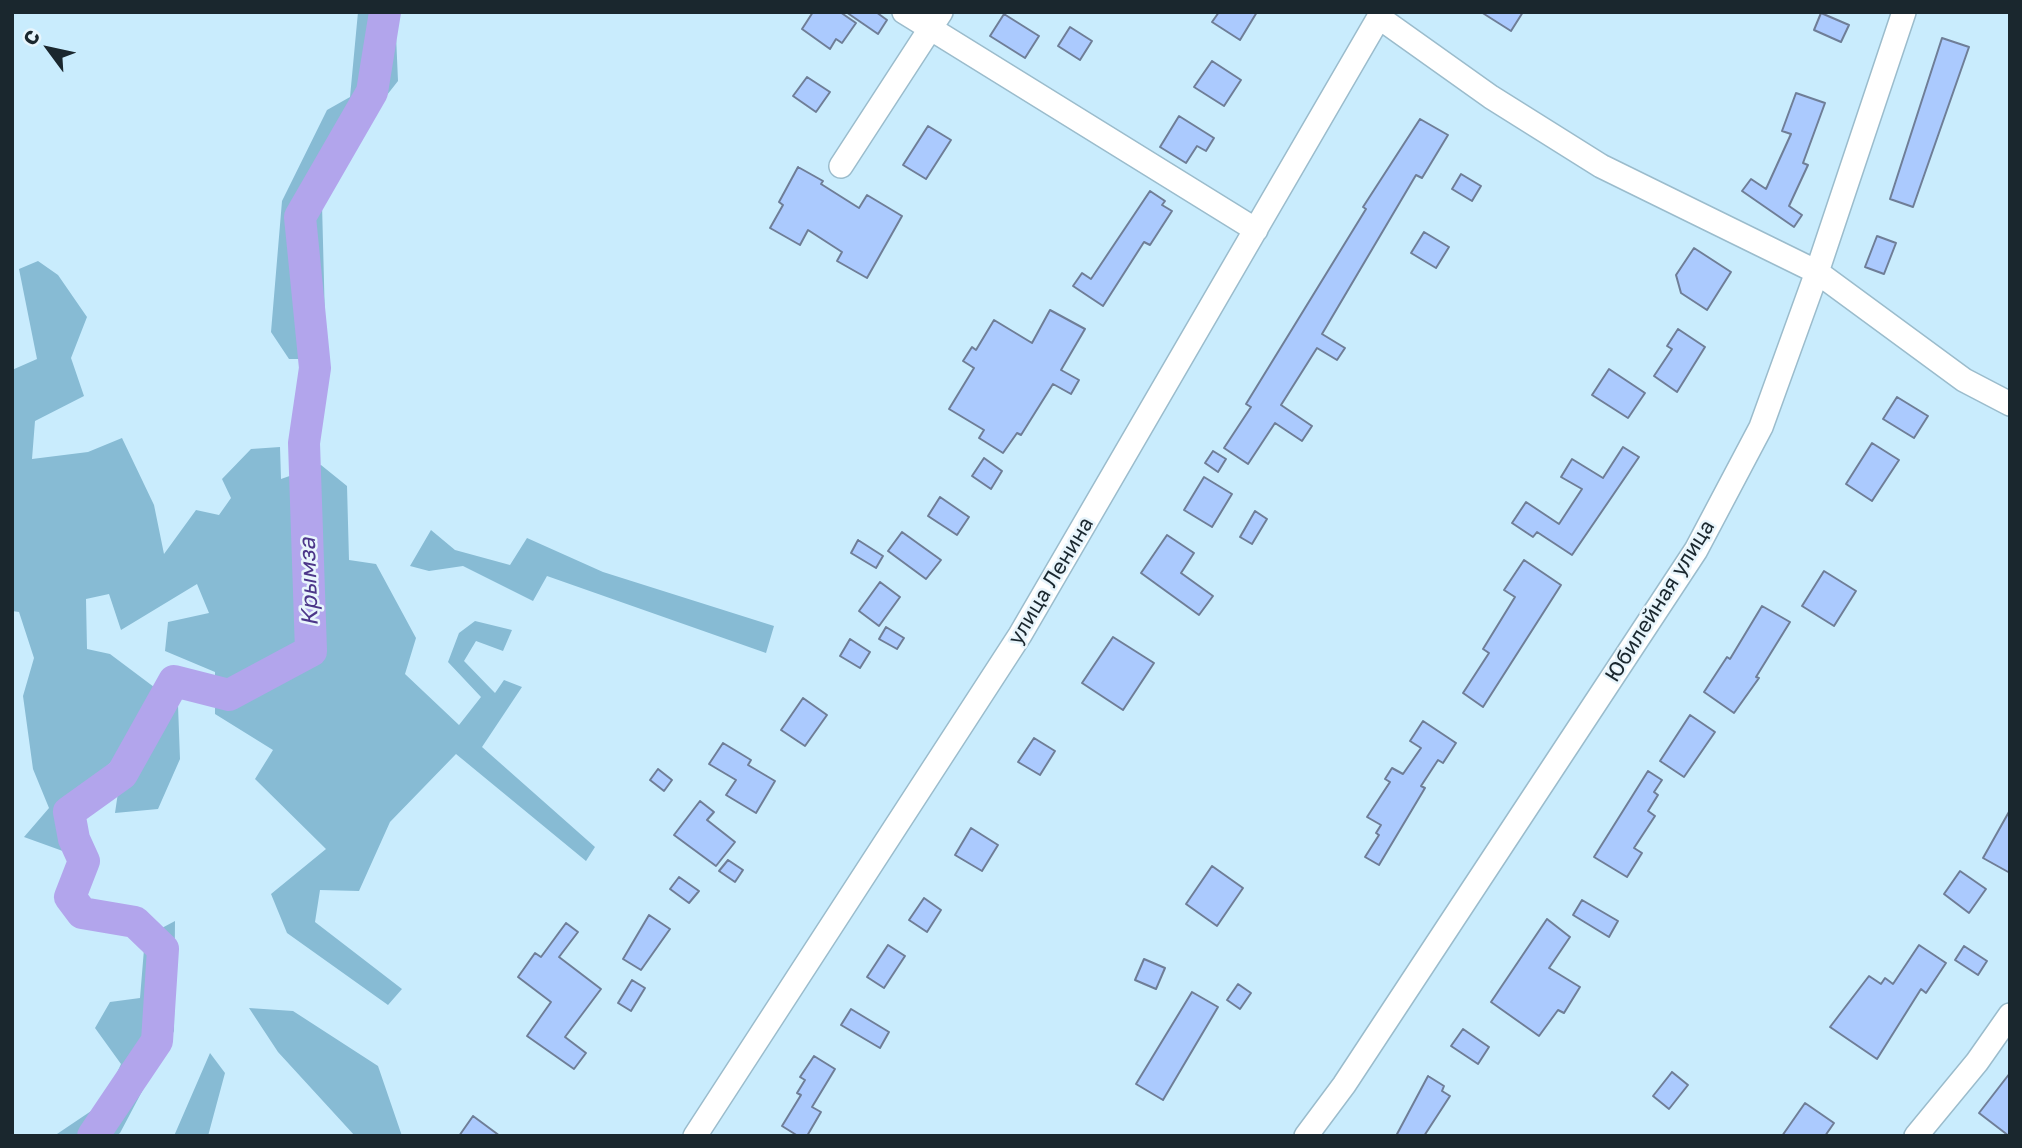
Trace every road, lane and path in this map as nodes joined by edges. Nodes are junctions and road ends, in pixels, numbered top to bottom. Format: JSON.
{"nodes":[{"id":1,"x":904,"y":12,"type":"edge"},
{"id":2,"x":1904,"y":12,"type":"edge"},
{"id":3,"x":1381,"y":15,"type":"edge"},
{"id":4,"x":936,"y":20,"type":"edge"},
{"id":5,"x":841,"y":166,"type":"dead end"},
{"id":6,"x":1256,"y":230,"type":"junction"},
{"id":7,"x":1817,"y":271,"type":"junction"},
{"id":8,"x":2010,"y":404,"type":"edge"},
{"id":9,"x":2010,"y":1015,"type":"edge"},
{"id":10,"x":695,"y":1136,"type":"edge"},
{"id":11,"x":1306,"y":1136,"type":"edge"},
{"id":12,"x":1916,"y":1136,"type":"edge"}],
"edges":[{"from":1,"to":4,"type":"street"},
{"from":2,"to":7,"type":"street","name":"Юбилейная улица"},
{"from":3,"to":6,"type":"street","name":"улица Ленина"},
{"from":3,"to":7,"type":"street"},
{"from":4,"to":5,"type":"street"},
{"from":4,"to":6,"type":"street"},
{"from":6,"to":10,"type":"street","name":"улица Ленина"},
{"from":7,"to":8,"type":"street"},
{"from":7,"to":11,"type":"street","name":"Юбилейная улица"},
{"from":9,"to":12,"type":"street"}]}
